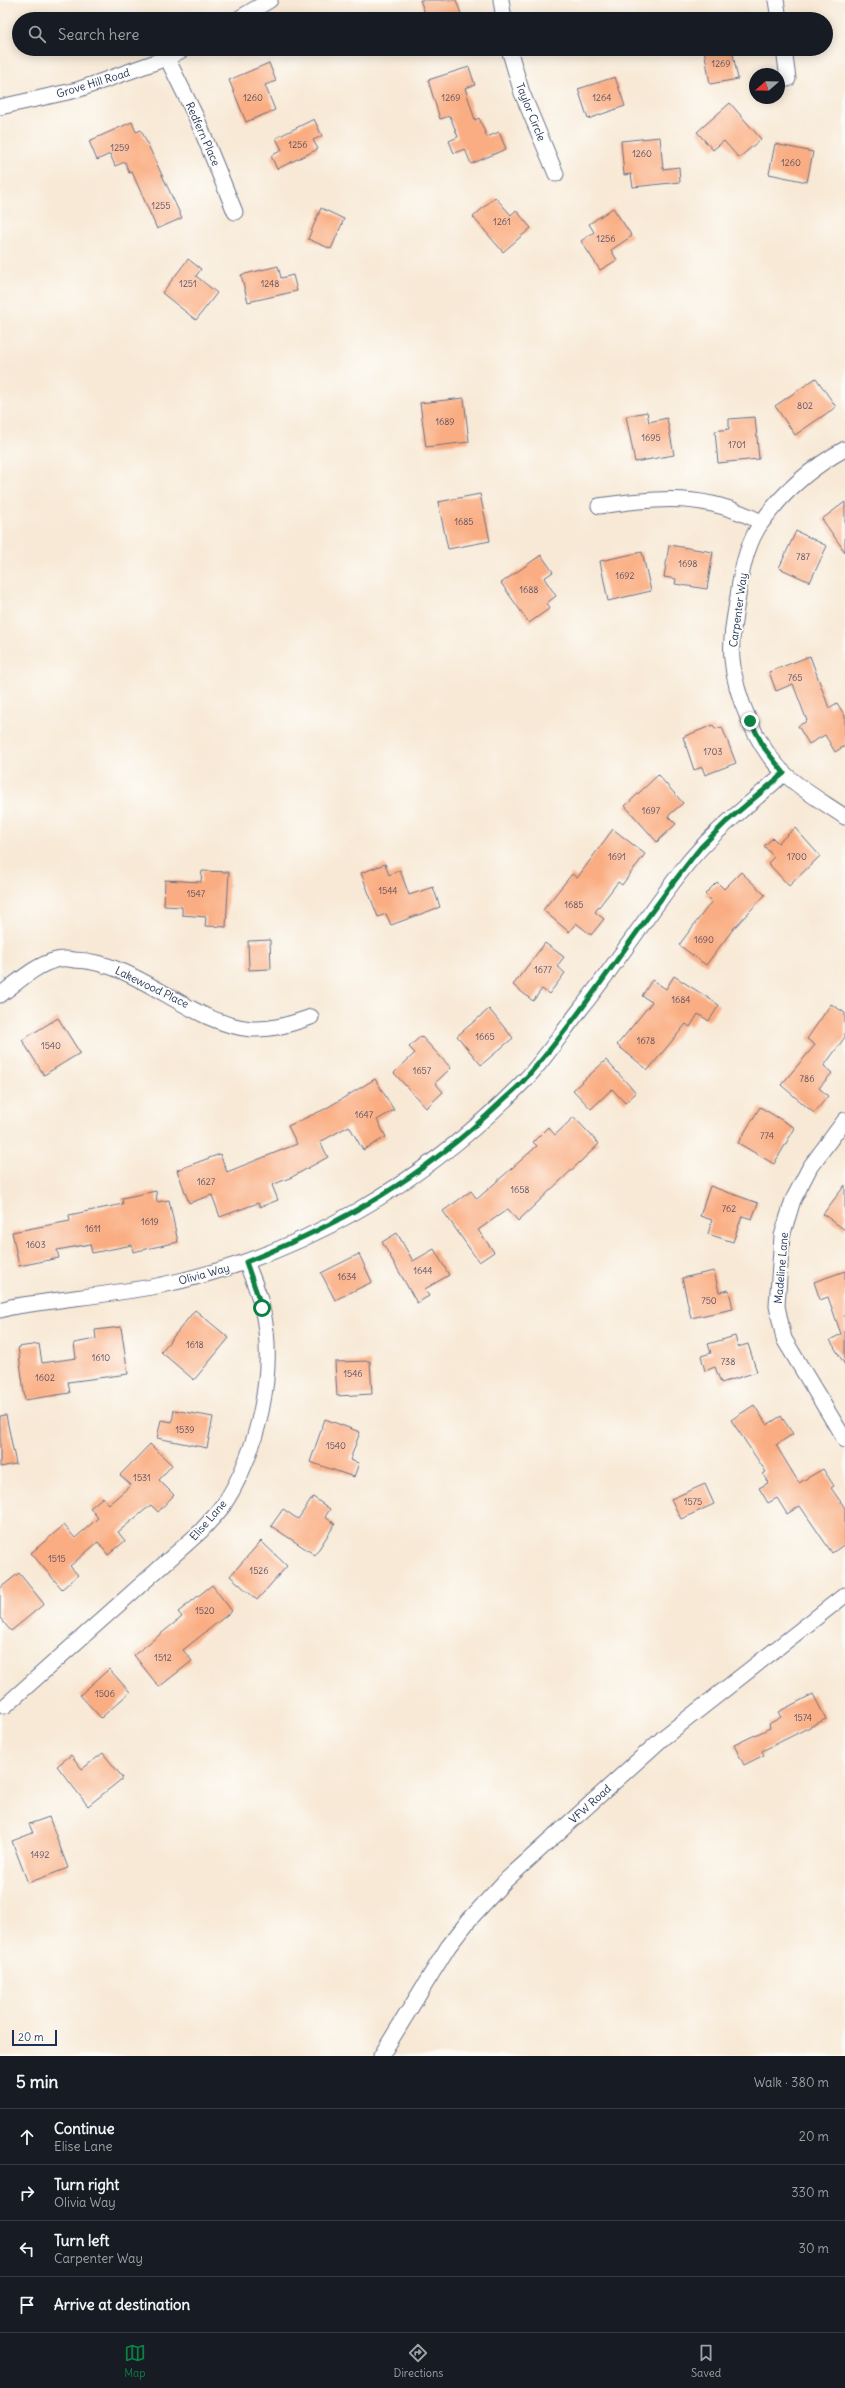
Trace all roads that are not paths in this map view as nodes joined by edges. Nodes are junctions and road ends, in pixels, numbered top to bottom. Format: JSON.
{"nodes":[{"id":1,"x":270,"y":0,"type":"edge"},
{"id":2,"x":501,"y":0,"type":"edge"},
{"id":3,"x":776,"y":0,"type":"edge"},
{"id":4,"x":250,"y":12,"type":"edge"},
{"id":5,"x":503,"y":12,"type":"edge"},
{"id":6,"x":779,"y":12,"type":"edge"},
{"id":7,"x":171,"y":56,"type":"edge"},
{"id":8,"x":511,"y":56,"type":"edge"},
{"id":9,"x":785,"y":56,"type":"edge"},
{"id":10,"x":167,"y":58,"type":"junction"},
{"id":11,"x":788,"y":79,"type":"dead end"},
{"id":12,"x":0,"y":107,"type":"edge"},
{"id":13,"x":556,"y":174,"type":"dead end"},
{"id":14,"x":235,"y":212,"type":"dead end"},
{"id":15,"x":845,"y":449,"type":"edge"},
{"id":16,"x":599,"y":506,"type":"dead end"},
{"id":17,"x":761,"y":522,"type":"junction"},
{"id":18,"x":784,"y":773,"type":"junction"},
{"id":19,"x":845,"y":817,"type":"edge"},
{"id":20,"x":0,"y":995,"type":"edge"},
{"id":21,"x":310,"y":1017,"type":"dead end"},
{"id":22,"x":845,"y":1120,"type":"edge"},
{"id":23,"x":246,"y":1262,"type":"junction"},
{"id":24,"x":0,"y":1310,"type":"edge"},
{"id":25,"x":845,"y":1440,"type":"edge"},
{"id":26,"x":845,"y":1595,"type":"edge"},
{"id":27,"x":5,"y":1706,"type":"dead end"},
{"id":28,"x":381,"y":2056,"type":"edge"}],
"edges":[{"from":1,"to":4,"type":"street"},
{"from":2,"to":5,"type":"street"},
{"from":3,"to":6,"type":"street"},
{"from":7,"to":10,"type":"street","name":"Grove Hill Road"},
{"from":8,"to":13,"type":"street","name":"Taylor Circle"},
{"from":9,"to":11,"type":"street"},
{"from":10,"to":12,"type":"street","name":"Grove Hill Road"},
{"from":10,"to":14,"type":"street","name":"Redfern Place"},
{"from":15,"to":17,"type":"street","name":"Carpenter Way"},
{"from":16,"to":17,"type":"street"},
{"from":17,"to":18,"type":"street","name":"Carpenter Way"},
{"from":18,"to":19,"type":"street","name":"Carpenter Way"},
{"from":18,"to":23,"type":"street","name":"Olivia Way"},
{"from":20,"to":21,"type":"street","name":"Lakewood Place"},
{"from":22,"to":25,"type":"street","name":"Madeline Lane"},
{"from":23,"to":24,"type":"street","name":"Olivia Way"},
{"from":23,"to":27,"type":"street","name":"Elise Lane"},
{"from":26,"to":28,"type":"street","name":"VFW Road"}]}
